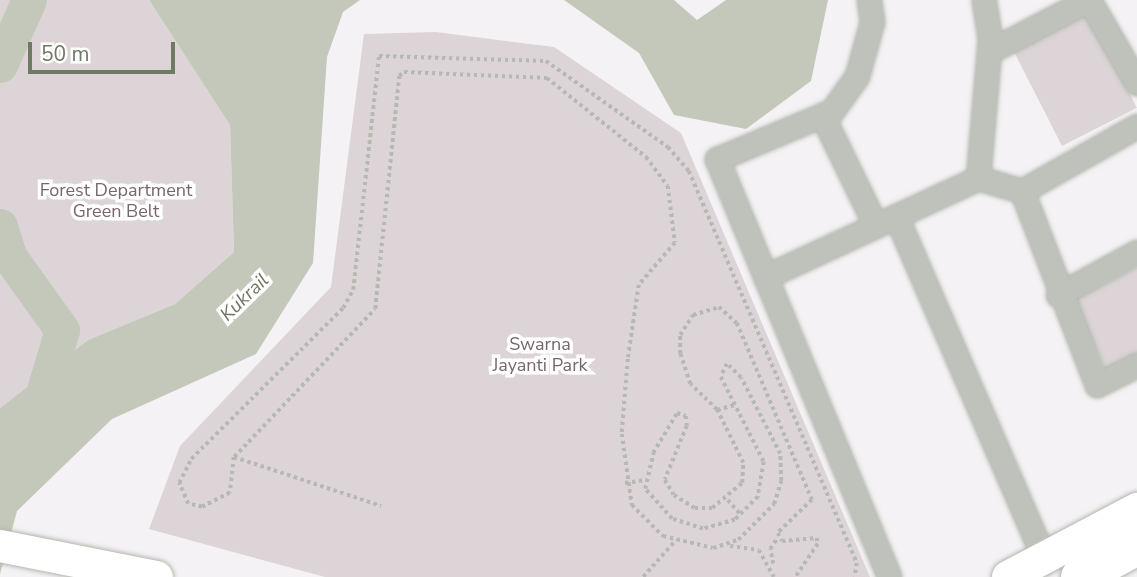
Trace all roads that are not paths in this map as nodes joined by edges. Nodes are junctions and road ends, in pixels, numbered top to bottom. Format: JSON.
{"nodes":[{"id":1,"x":869,"y":0,"type":"edge"},
{"id":2,"x":984,"y":0,"type":"edge"},
{"id":3,"x":1088,"y":0,"type":"edge"},
{"id":4,"x":990,"y":51,"type":"junction"},
{"id":5,"x":1137,"y":83,"type":"edge"},
{"id":6,"x":822,"y":115,"type":"junction"},
{"id":7,"x":1137,"y":126,"type":"edge"},
{"id":8,"x":978,"y":178,"type":"junction"},
{"id":9,"x":1022,"y":191,"type":"junction"},
{"id":10,"x":897,"y":216,"type":"junction"},
{"id":11,"x":876,"y":226,"type":"junction"},
{"id":12,"x":1137,"y":252,"type":"edge"},
{"id":13,"x":765,"y":278,"type":"junction"},
{"id":14,"x":1058,"y":296,"type":"junction"},
{"id":15,"x":1137,"y":365,"type":"edge"},
{"id":16,"x":1137,"y":509,"type":"edge"},
{"id":17,"x":1137,"y":546,"type":"edge"},
{"id":18,"x":14,"y":548,"type":"edge"},
{"id":19,"x":1044,"y":558,"type":"junction"},
{"id":20,"x":63,"y":567,"type":"edge"},
{"id":21,"x":120,"y":573,"type":"edge"},
{"id":22,"x":157,"y":577,"type":"edge"},
{"id":23,"x":889,"y":577,"type":"edge"},
{"id":24,"x":1008,"y":577,"type":"edge"},
{"id":25,"x":1080,"y":577,"type":"edge"}],
"edges":[{"from":1,"to":6,"type":"street"},
{"from":2,"to":4,"type":"street"},
{"from":3,"to":4,"type":"street"},
{"from":3,"to":5,"type":"street"},
{"from":4,"to":8,"type":"street"},
{"from":6,"to":11,"type":"street"},
{"from":6,"to":13,"type":"street"},
{"from":7,"to":9,"type":"street"},
{"from":8,"to":9,"type":"street"},
{"from":8,"to":10,"type":"street"},
{"from":9,"to":14,"type":"street"},
{"from":10,"to":11,"type":"street"},
{"from":10,"to":19,"type":"street"},
{"from":11,"to":13,"type":"street"},
{"from":12,"to":14,"type":"street"},
{"from":13,"to":23,"type":"street"},
{"from":14,"to":15,"type":"street"},
{"from":16,"to":19,"type":"street"},
{"from":17,"to":25,"type":"highway"},
{"from":18,"to":20,"type":"street"},
{"from":19,"to":24,"type":"street"},
{"from":20,"to":21,"type":"street"},
{"from":21,"to":22,"type":"street"}]}
